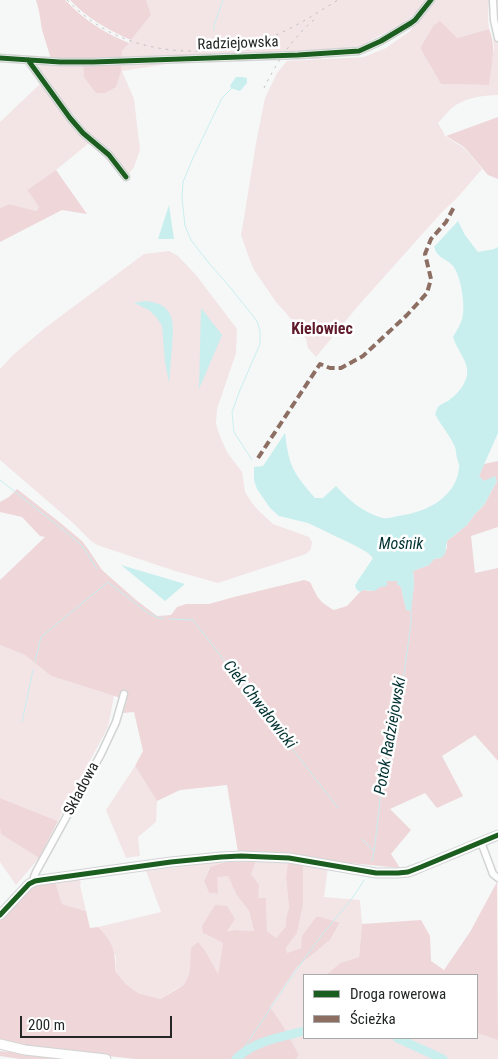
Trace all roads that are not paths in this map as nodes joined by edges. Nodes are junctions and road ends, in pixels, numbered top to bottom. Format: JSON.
{"nodes":[{"id":1,"x":431,"y":0,"type":"edge"},
{"id":2,"x":492,"y":0,"type":"edge"},
{"id":3,"x":498,"y":38,"type":"edge"},
{"id":4,"x":0,"y":58,"type":"edge"},
{"id":5,"x":28,"y":60,"type":"junction"},
{"id":6,"x":126,"y":177,"type":"dead end"},
{"id":7,"x":124,"y":694,"type":"dead end"},
{"id":8,"x":498,"y":834,"type":"edge"},
{"id":9,"x":481,"y":842,"type":"junction"},
{"id":10,"x":498,"y":878,"type":"edge"},
{"id":11,"x":35,"y":881,"type":"junction"},
{"id":12,"x":0,"y":915,"type":"edge"},
{"id":13,"x":0,"y":1044,"type":"edge"},
{"id":14,"x":106,"y":1059,"type":"edge"}],
"edges":[{"from":1,"to":5,"type":"street","name":"Radziejowska"},
{"from":2,"to":3,"type":"street"},
{"from":4,"to":5,"type":"street","name":"Radziejowska"},
{"from":5,"to":6,"type":"street"},
{"from":7,"to":11,"type":"street","name":"Składowa"},
{"from":8,"to":9,"type":"street"},
{"from":9,"to":10,"type":"street"},
{"from":9,"to":11,"type":"street"},
{"from":11,"to":12,"type":"street"},
{"from":13,"to":14,"type":"street"}]}
